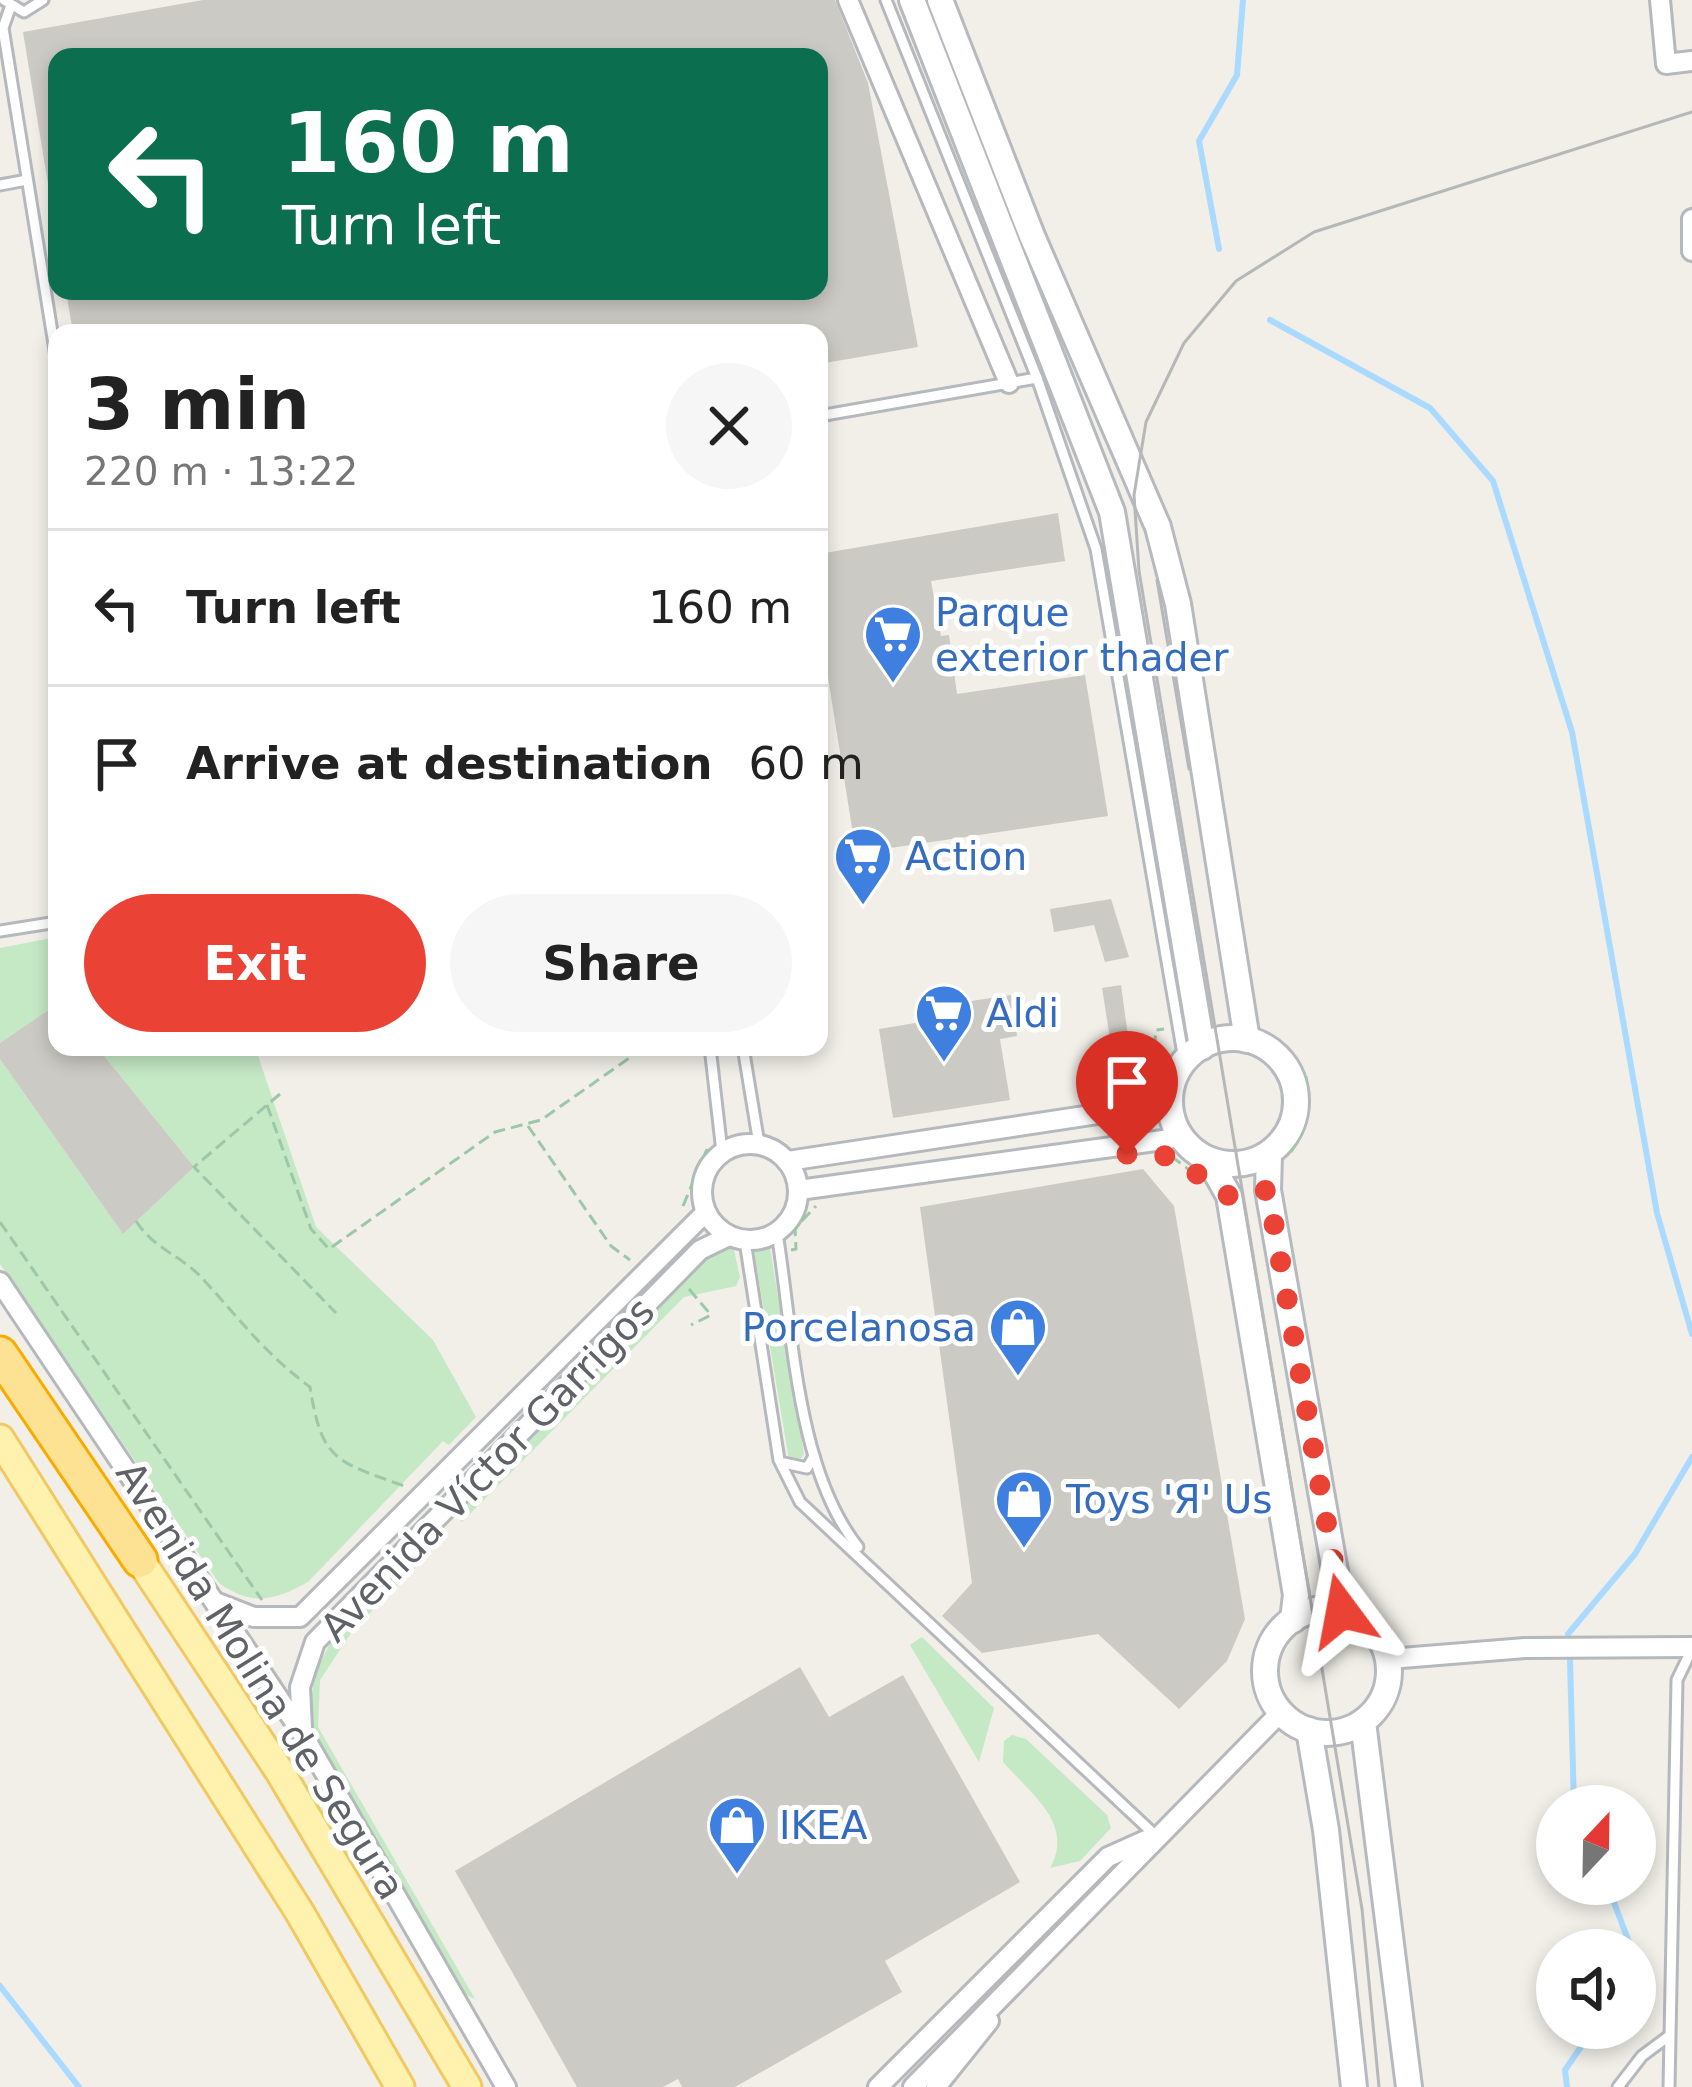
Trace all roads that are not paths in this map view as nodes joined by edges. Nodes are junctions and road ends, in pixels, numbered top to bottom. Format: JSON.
{"nodes":[{"id":1,"x":43,"y":0,"type":"edge"},
{"id":2,"x":848,"y":0,"type":"edge"},
{"id":3,"x":886,"y":0,"type":"edge"},
{"id":4,"x":913,"y":0,"type":"edge"},
{"id":5,"x":940,"y":0,"type":"edge"},
{"id":6,"x":1660,"y":0,"type":"edge"},
{"id":7,"x":7,"y":4,"type":"edge"},
{"id":8,"x":1692,"y":61,"type":"edge"},
{"id":9,"x":15,"y":101,"type":"junction"},
{"id":10,"x":0,"y":104,"type":"edge"},
{"id":11,"x":27,"y":180,"type":"junction"},
{"id":12,"x":0,"y":185,"type":"edge"},
{"id":13,"x":1692,"y":219,"type":"edge"},
{"id":14,"x":1692,"y":251,"type":"edge"},
{"id":15,"x":51,"y":324,"type":"edge"},
{"id":16,"x":1037,"y":378,"type":"junction"},
{"id":17,"x":1009,"y":383,"type":"junction"},
{"id":18,"x":828,"y":414,"type":"edge"},
{"id":19,"x":48,"y":923,"type":"edge"},
{"id":20,"x":0,"y":931,"type":"edge"},
{"id":21,"x":1255,"y":1037,"type":"junction"},
{"id":22,"x":711,"y":1056,"type":"edge"},
{"id":23,"x":744,"y":1056,"type":"edge"},
{"id":24,"x":1186,"y":1062,"type":"junction"},
{"id":25,"x":758,"y":1144,"type":"junction"},
{"id":26,"x":1174,"y":1144,"type":"junction"},
{"id":27,"x":716,"y":1149,"type":"junction"},
{"id":28,"x":1268,"y":1154,"type":"junction"},
{"id":29,"x":1209,"y":1160,"type":"junction"},
{"id":30,"x":788,"y":1161,"type":"junction"},
{"id":31,"x":799,"y":1190,"type":"junction"},
{"id":32,"x":706,"y":1212,"type":"junction"},
{"id":33,"x":777,"y":1233,"type":"junction"},
{"id":34,"x":737,"y":1238,"type":"junction"},
{"id":35,"x":0,"y":1282,"type":"edge"},
{"id":36,"x":0,"y":1354,"type":"edge"},
{"id":37,"x":0,"y":1439,"type":"edge"},
{"id":38,"x":814,"y":1456,"type":"junction"},
{"id":39,"x":779,"y":1460,"type":"junction"},
{"id":40,"x":140,"y":1560,"type":"joint"},
{"id":41,"x":876,"y":1570,"type":"junction"},
{"id":42,"x":215,"y":1602,"type":"junction"},
{"id":43,"x":1342,"y":1611,"type":"junction"},
{"id":44,"x":1293,"y":1620,"type":"junction"},
{"id":45,"x":1692,"y":1648,"type":"edge"},
{"id":46,"x":1389,"y":1659,"type":"junction"},
{"id":47,"x":1281,"y":1712,"type":"junction"},
{"id":48,"x":1363,"y":1723,"type":"junction"},
{"id":49,"x":1309,"y":1730,"type":"junction"},
{"id":50,"x":302,"y":1733,"type":"junction"},
{"id":51,"x":1156,"y":1836,"type":"junction"},
{"id":52,"x":1079,"y":1914,"type":"junction"},
{"id":53,"x":1669,"y":2036,"type":"junction"},
{"id":54,"x":400,"y":2087,"type":"edge"},
{"id":55,"x":467,"y":2087,"type":"edge"},
{"id":56,"x":506,"y":2087,"type":"edge"},
{"id":57,"x":878,"y":2087,"type":"edge"},
{"id":58,"x":913,"y":2087,"type":"edge"},
{"id":59,"x":936,"y":2087,"type":"edge"},
{"id":60,"x":1354,"y":2087,"type":"edge"},
{"id":61,"x":1408,"y":2087,"type":"edge"},
{"id":62,"x":1618,"y":2087,"type":"edge"},
{"id":63,"x":1669,"y":2087,"type":"edge"}],
"edges":[{"from":1,"to":7,"type":"lane"},
{"from":2,"to":17,"type":"street"},
{"from":3,"to":16,"type":"lane"},
{"from":4,"to":24,"type":"street"},
{"from":5,"to":21,"type":"street"},
{"from":6,"to":8,"type":"street"},
{"from":7,"to":9,"type":"lane"},
{"from":9,"to":10,"type":"lane"},
{"from":9,"to":11,"type":"lane"},
{"from":11,"to":12,"type":"lane"},
{"from":11,"to":15,"type":"lane"},
{"from":13,"to":14,"type":"street"},
{"from":16,"to":17,"type":"lane"},
{"from":16,"to":24,"type":"lane"},
{"from":17,"to":18,"type":"lane"},
{"from":19,"to":20,"type":"lane"},
{"from":21,"to":24,"type":"street"},
{"from":21,"to":28,"type":"street"},
{"from":22,"to":27,"type":"lane"},
{"from":23,"to":25,"type":"lane"},
{"from":24,"to":26,"type":"street"},
{"from":24,"to":30,"type":"street"},
{"from":25,"to":27,"type":"street"},
{"from":25,"to":30,"type":"street"},
{"from":26,"to":29,"type":"street"},
{"from":26,"to":31,"type":"street"},
{"from":27,"to":32,"type":"street"},
{"from":28,"to":29,"type":"street"},
{"from":28,"to":43,"type":"street"},
{"from":29,"to":44,"type":"street"},
{"from":30,"to":31,"type":"street"},
{"from":31,"to":33,"type":"street"},
{"from":32,"to":34,"type":"street"},
{"from":32,"to":42,"type":"street","name":"Avenida Víctor Garrigos"},
{"from":33,"to":34,"type":"street"},
{"from":33,"to":38,"type":"lane"},
{"from":34,"to":39,"type":"lane"},
{"from":34,"to":50,"type":"street","name":"Avenida Víctor Garrigos"},
{"from":35,"to":42,"type":"street","name":"Avenida Molina de Segura"},
{"from":36,"to":40,"type":"highway"},
{"from":37,"to":54,"type":"main road"},
{"from":38,"to":39,"type":"lane"},
{"from":38,"to":41,"type":"lane"},
{"from":39,"to":41,"type":"lane"},
{"from":40,"to":55,"type":"main road","name":"Avenida Molina de Segura"},
{"from":41,"to":51,"type":"lane"},
{"from":42,"to":50,"type":"street","name":"Avenida Molina de Segura"},
{"from":43,"to":44,"type":"street"},
{"from":43,"to":46,"type":"street"},
{"from":44,"to":47,"type":"street"},
{"from":45,"to":46,"type":"street"},
{"from":45,"to":53,"type":"lane"},
{"from":46,"to":48,"type":"street"},
{"from":47,"to":49,"type":"street"},
{"from":47,"to":51,"type":"street"},
{"from":48,"to":49,"type":"street"},
{"from":48,"to":61,"type":"street"},
{"from":49,"to":60,"type":"street"},
{"from":50,"to":56,"type":"street","name":"Avenida Molina de Segura"},
{"from":51,"to":52,"type":"street"},
{"from":51,"to":57,"type":"street"},
{"from":52,"to":58,"type":"street"},
{"from":52,"to":59,"type":"street"},
{"from":53,"to":62,"type":"lane"},
{"from":53,"to":63,"type":"lane"}]}
